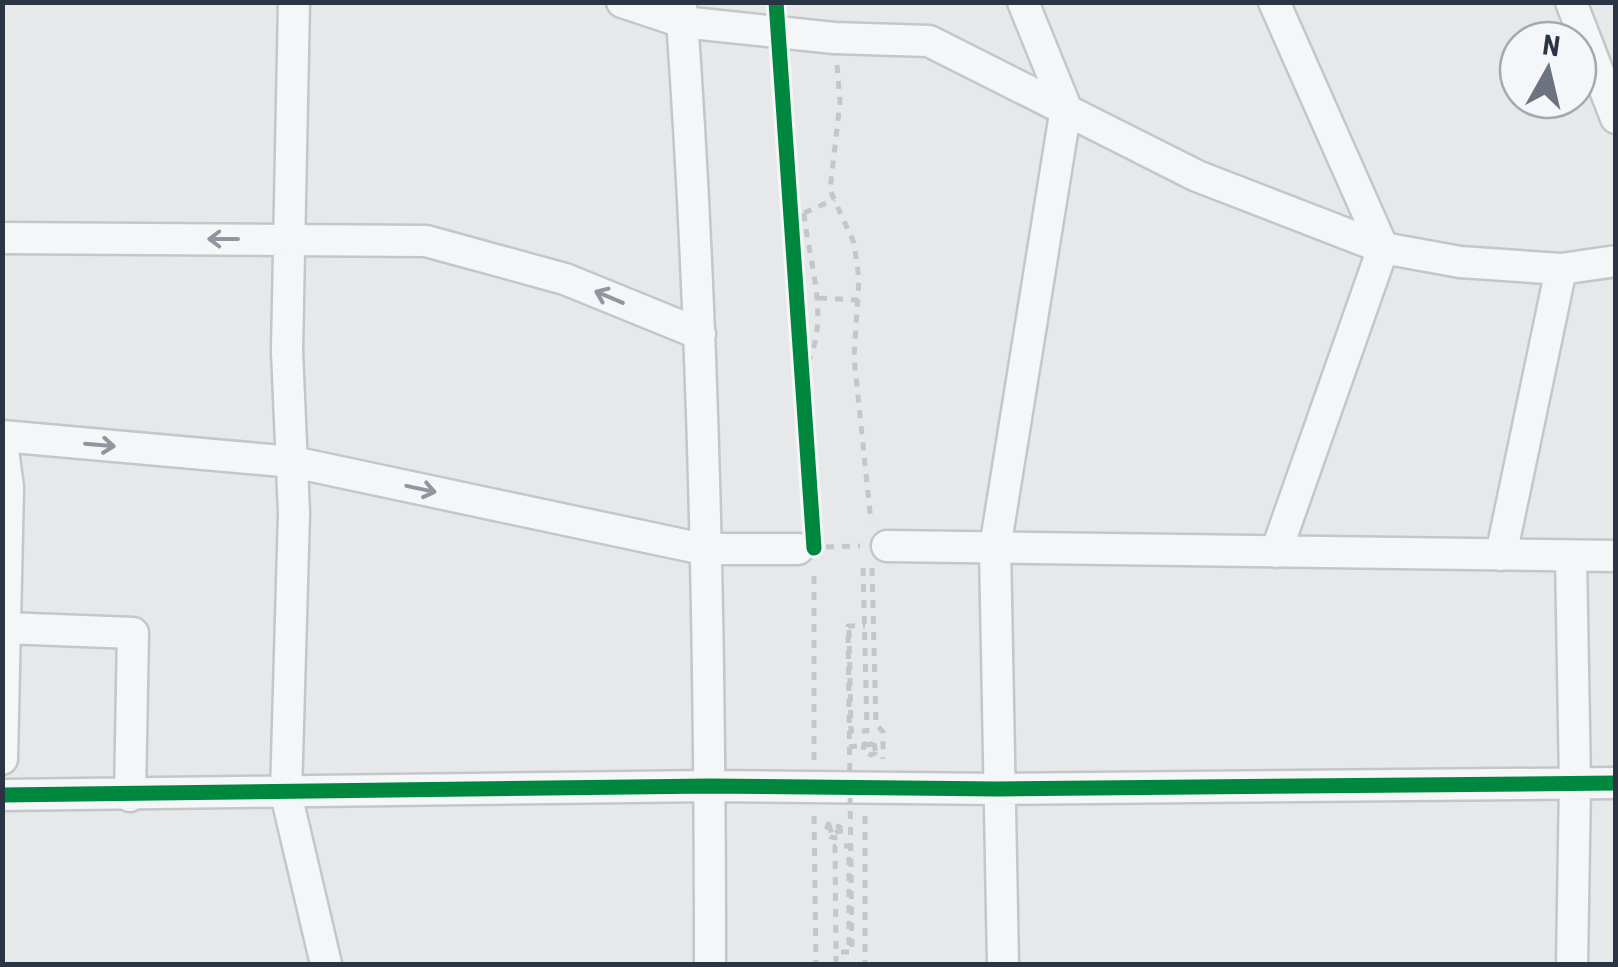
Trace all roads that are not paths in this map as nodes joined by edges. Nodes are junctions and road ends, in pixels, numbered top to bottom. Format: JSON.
{"nodes":[{"id":1,"x":294,"y":2,"type":"edge"},
{"id":2,"x":622,"y":2,"type":"edge"},
{"id":3,"x":1024,"y":2,"type":"edge"},
{"id":4,"x":1274,"y":2,"type":"edge"},
{"id":5,"x":1571,"y":2,"type":"edge"},
{"id":6,"x":681,"y":12,"type":"edge"},
{"id":7,"x":1066,"y":108,"type":"junction"},
{"id":8,"x":1616,"y":118,"type":"edge"},
{"id":9,"x":2,"y":238,"type":"edge"},
{"id":10,"x":289,"y":239,"type":"junction"},
{"id":11,"x":1383,"y":248,"type":"junction"},
{"id":12,"x":1616,"y":261,"type":"edge"},
{"id":13,"x":1561,"y":269,"type":"junction"},
{"id":14,"x":700,"y":334,"type":"junction"},
{"id":15,"x":2,"y":439,"type":"edge"},
{"id":16,"x":293,"y":462,"type":"junction"},
{"id":17,"x":808,"y":543,"type":"road end"},
{"id":18,"x":995,"y":548,"type":"junction"},
{"id":19,"x":703,"y":549,"type":"junction"},
{"id":20,"x":874,"y":552,"type":"road end"},
{"id":21,"x":1276,"y":552,"type":"junction"},
{"id":22,"x":1501,"y":556,"type":"junction"},
{"id":23,"x":1571,"y":556,"type":"junction"},
{"id":24,"x":1616,"y":556,"type":"edge"},
{"id":25,"x":5,"y":628,"type":"edge"},
{"id":26,"x":2,"y":760,"type":"edge"},
{"id":27,"x":1616,"y":783,"type":"edge"},
{"id":28,"x":1575,"y":784,"type":"junction"},
{"id":29,"x":710,"y":786,"type":"junction"},
{"id":30,"x":1000,"y":789,"type":"junction"},
{"id":31,"x":286,"y":794,"type":"junction"},
{"id":32,"x":2,"y":795,"type":"edge"},
{"id":33,"x":130,"y":796,"type":"junction"},
{"id":34,"x":326,"y":964,"type":"edge"},
{"id":35,"x":710,"y":964,"type":"edge"},
{"id":36,"x":1002,"y":964,"type":"edge"},
{"id":37,"x":1572,"y":964,"type":"edge"}],
"edges":[{"from":1,"to":10,"type":"street"},
{"from":2,"to":6,"type":"street"},
{"from":3,"to":7,"type":"street"},
{"from":4,"to":11,"type":"street"},
{"from":5,"to":8,"type":"street"},
{"from":6,"to":7,"type":"street"},
{"from":6,"to":14,"type":"street"},
{"from":7,"to":11,"type":"street"},
{"from":7,"to":18,"type":"street"},
{"from":10,"to":9,"type":"street","one_way":true},
{"from":14,"to":10,"type":"street","one_way":true},
{"from":10,"to":16,"type":"street"},
{"from":11,"to":13,"type":"street"},
{"from":11,"to":21,"type":"street"},
{"from":12,"to":13,"type":"street"},
{"from":13,"to":22,"type":"street"},
{"from":14,"to":19,"type":"street"},
{"from":15,"to":16,"type":"street","one_way":true},
{"from":15,"to":25,"type":"street"},
{"from":16,"to":19,"type":"street","one_way":true},
{"from":16,"to":31,"type":"street"},
{"from":17,"to":19,"type":"street"},
{"from":18,"to":20,"type":"street"},
{"from":18,"to":21,"type":"street"},
{"from":18,"to":30,"type":"street"},
{"from":19,"to":29,"type":"street"},
{"from":21,"to":22,"type":"street"},
{"from":22,"to":23,"type":"street"},
{"from":23,"to":24,"type":"street"},
{"from":23,"to":28,"type":"street"},
{"from":25,"to":26,"type":"street"},
{"from":25,"to":33,"type":"street"},
{"from":27,"to":28,"type":"street"},
{"from":28,"to":30,"type":"street"},
{"from":28,"to":37,"type":"street"},
{"from":29,"to":30,"type":"street"},
{"from":29,"to":31,"type":"street"},
{"from":29,"to":35,"type":"street"},
{"from":30,"to":36,"type":"street"},
{"from":31,"to":33,"type":"street"},
{"from":31,"to":34,"type":"street"},
{"from":32,"to":33,"type":"street"}]}
